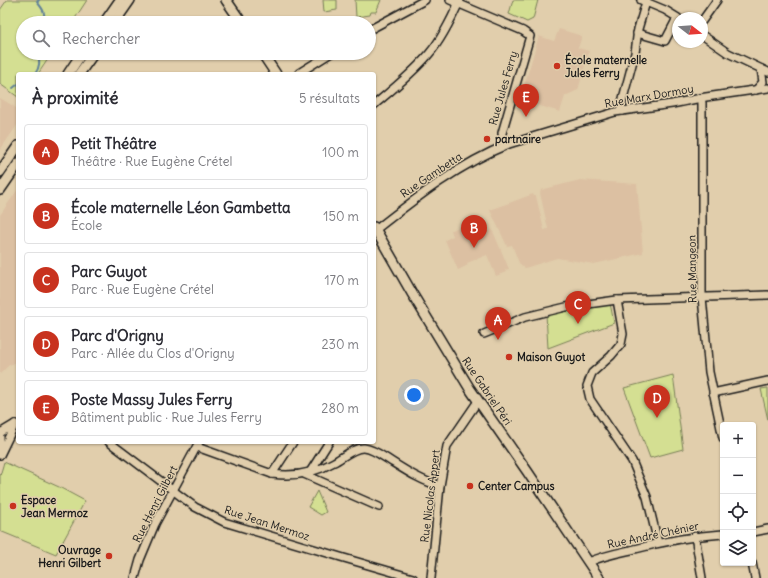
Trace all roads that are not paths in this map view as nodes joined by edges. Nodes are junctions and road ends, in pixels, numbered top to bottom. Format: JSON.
{"nodes":[{"id":1,"x":120,"y":0,"type":"edge"},
{"id":2,"x":130,"y":0,"type":"edge"},
{"id":3,"x":226,"y":0,"type":"edge"},
{"id":4,"x":425,"y":0,"type":"edge"},
{"id":5,"x":450,"y":0,"type":"edge"},
{"id":6,"x":717,"y":0,"type":"edge"},
{"id":7,"x":644,"y":1,"type":"edge"},
{"id":8,"x":459,"y":2,"type":"edge"},
{"id":9,"x":708,"y":13,"type":"edge"},
{"id":10,"x":672,"y":14,"type":"edge"},
{"id":11,"x":109,"y":16,"type":"edge"},
{"id":12,"x":119,"y":16,"type":"edge"},
{"id":13,"x":237,"y":16,"type":"edge"},
{"id":14,"x":376,"y":26,"type":"edge"},
{"id":15,"x":672,"y":29,"type":"edge"},
{"id":16,"x":637,"y":33,"type":"junction"},
{"id":17,"x":708,"y":39,"type":"edge"},
{"id":18,"x":77,"y":60,"type":"edge"},
{"id":19,"x":89,"y":60,"type":"edge"},
{"id":20,"x":267,"y":60,"type":"edge"},
{"id":21,"x":320,"y":60,"type":"edge"},
{"id":22,"x":765,"y":71,"type":"edge"},
{"id":23,"x":69,"y":72,"type":"edge"},
{"id":24,"x":81,"y":72,"type":"edge"},
{"id":25,"x":275,"y":72,"type":"edge"},
{"id":26,"x":301,"y":72,"type":"edge"},
{"id":27,"x":768,"y":88,"type":"edge"},
{"id":28,"x":756,"y":90,"type":"junction"},
{"id":29,"x":701,"y":98,"type":"junction"},
{"id":30,"x":376,"y":103,"type":"edge"},
{"id":31,"x":623,"y":111,"type":"junction"},
{"id":32,"x":503,"y":146,"type":"junction"},
{"id":33,"x":16,"y":149,"type":"edge"},
{"id":34,"x":16,"y":167,"type":"edge"},
{"id":35,"x":0,"y":172,"type":"edge"},
{"id":36,"x":0,"y":190,"type":"edge"},
{"id":37,"x":376,"y":228,"type":"edge"},
{"id":38,"x":376,"y":232,"type":"edge"},
{"id":39,"x":768,"y":295,"type":"edge"},
{"id":40,"x":702,"y":297,"type":"junction"},
{"id":41,"x":617,"y":300,"type":"junction"},
{"id":42,"x":484,"y":334,"type":"dead end"},
{"id":43,"x":768,"y":381,"type":"edge"},
{"id":44,"x":712,"y":393,"type":"junction"},
{"id":45,"x":478,"y":401,"type":"junction"},
{"id":46,"x":16,"y":423,"type":"edge"},
{"id":47,"x":720,"y":426,"type":"edge"},
{"id":48,"x":0,"y":433,"type":"edge"},
{"id":49,"x":0,"y":437,"type":"edge"},
{"id":50,"x":113,"y":444,"type":"edge"},
{"id":51,"x":292,"y":444,"type":"edge"},
{"id":52,"x":328,"y":444,"type":"edge"},
{"id":53,"x":198,"y":445,"type":"edge"},
{"id":54,"x":0,"y":452,"type":"edge"},
{"id":55,"x":0,"y":455,"type":"edge"},
{"id":56,"x":307,"y":473,"type":"junction"},
{"id":57,"x":272,"y":474,"type":"junction"},
{"id":58,"x":440,"y":486,"type":"junction"},
{"id":59,"x":173,"y":490,"type":"junction"},
{"id":60,"x":379,"y":507,"type":"dead end"},
{"id":61,"x":768,"y":529,"type":"edge"},
{"id":62,"x":756,"y":531,"type":"edge"},
{"id":63,"x":720,"y":534,"type":"edge"},
{"id":64,"x":695,"y":536,"type":"junction"},
{"id":65,"x":658,"y":543,"type":"junction"},
{"id":66,"x":589,"y":562,"type":"junction"},
{"id":67,"x":753,"y":566,"type":"edge"},
{"id":68,"x":135,"y":578,"type":"edge"},
{"id":69,"x":413,"y":578,"type":"edge"},
{"id":70,"x":431,"y":578,"type":"edge"},
{"id":71,"x":599,"y":578,"type":"edge"},
{"id":72,"x":702,"y":578,"type":"edge"},
{"id":73,"x":755,"y":578,"type":"edge"}],
"edges":[{"from":1,"to":11,"type":"street"},
{"from":2,"to":12,"type":"street"},
{"from":3,"to":13,"type":"street"},
{"from":4,"to":14,"type":"street"},
{"from":5,"to":8,"type":"street"},
{"from":6,"to":9,"type":"street"},
{"from":7,"to":10,"type":"street"},
{"from":7,"to":16,"type":"street"},
{"from":8,"to":30,"type":"street"},
{"from":8,"to":32,"type":"street","name":"Rue Jules Ferry"},
{"from":15,"to":16,"type":"street"},
{"from":16,"to":31,"type":"street"},
{"from":17,"to":22,"type":"street"},
{"from":18,"to":23,"type":"street"},
{"from":19,"to":24,"type":"street"},
{"from":20,"to":25,"type":"street"},
{"from":21,"to":26,"type":"street"},
{"from":22,"to":28,"type":"street"},
{"from":27,"to":28,"type":"street","name":"Rue Marx Dormoy"},
{"from":28,"to":29,"type":"street","name":"Rue Marx Dormoy"},
{"from":29,"to":31,"type":"street","name":"Rue Marx Dormoy"},
{"from":29,"to":40,"type":"street","name":"Rue Mangeon"},
{"from":31,"to":32,"type":"street","name":"Rue Marx Dormoy"},
{"from":32,"to":37,"type":"street","name":"Rue Gambetta"},
{"from":33,"to":35,"type":"street"},
{"from":34,"to":36,"type":"street"},
{"from":38,"to":45,"type":"street","name":"Rue Gabriel Péri"},
{"from":39,"to":40,"type":"street"},
{"from":40,"to":41,"type":"street"},
{"from":40,"to":44,"type":"street","name":"Rue Mangeon"},
{"from":41,"to":42,"type":"street"},
{"from":41,"to":65,"type":"street"},
{"from":43,"to":44,"type":"street"},
{"from":44,"to":47,"type":"street","name":"Rue Mangeon"},
{"from":45,"to":58,"type":"street","name":"Rue Nicolas Appert"},
{"from":45,"to":66,"type":"street","name":"Rue Gabriel Péri"},
{"from":46,"to":48,"type":"street"},
{"from":46,"to":55,"type":"street"},
{"from":49,"to":54,"type":"street"},
{"from":50,"to":59,"type":"street","name":"Rue Jean Mermoz"},
{"from":51,"to":57,"type":"street"},
{"from":52,"to":56,"type":"street"},
{"from":53,"to":57,"type":"street"},
{"from":53,"to":59,"type":"street","name":"Rue Henri Gilbert"},
{"from":56,"to":57,"type":"street"},
{"from":56,"to":58,"type":"street"},
{"from":56,"to":60,"type":"street"},
{"from":58,"to":70,"type":"street","name":"Rue Nicolas Appert"},
{"from":59,"to":68,"type":"street","name":"Rue Henri Gilbert"},
{"from":59,"to":69,"type":"street","name":"Rue Jean Mermoz"},
{"from":61,"to":62,"type":"street"},
{"from":63,"to":64,"type":"street","name":"Rue André Chénier"},
{"from":64,"to":65,"type":"street","name":"Rue André Chénier"},
{"from":64,"to":72,"type":"street"},
{"from":65,"to":66,"type":"street","name":"Rue André Chénier"},
{"from":66,"to":71,"type":"street","name":"Rue Gabriel Péri"},
{"from":67,"to":73,"type":"street"}]}
